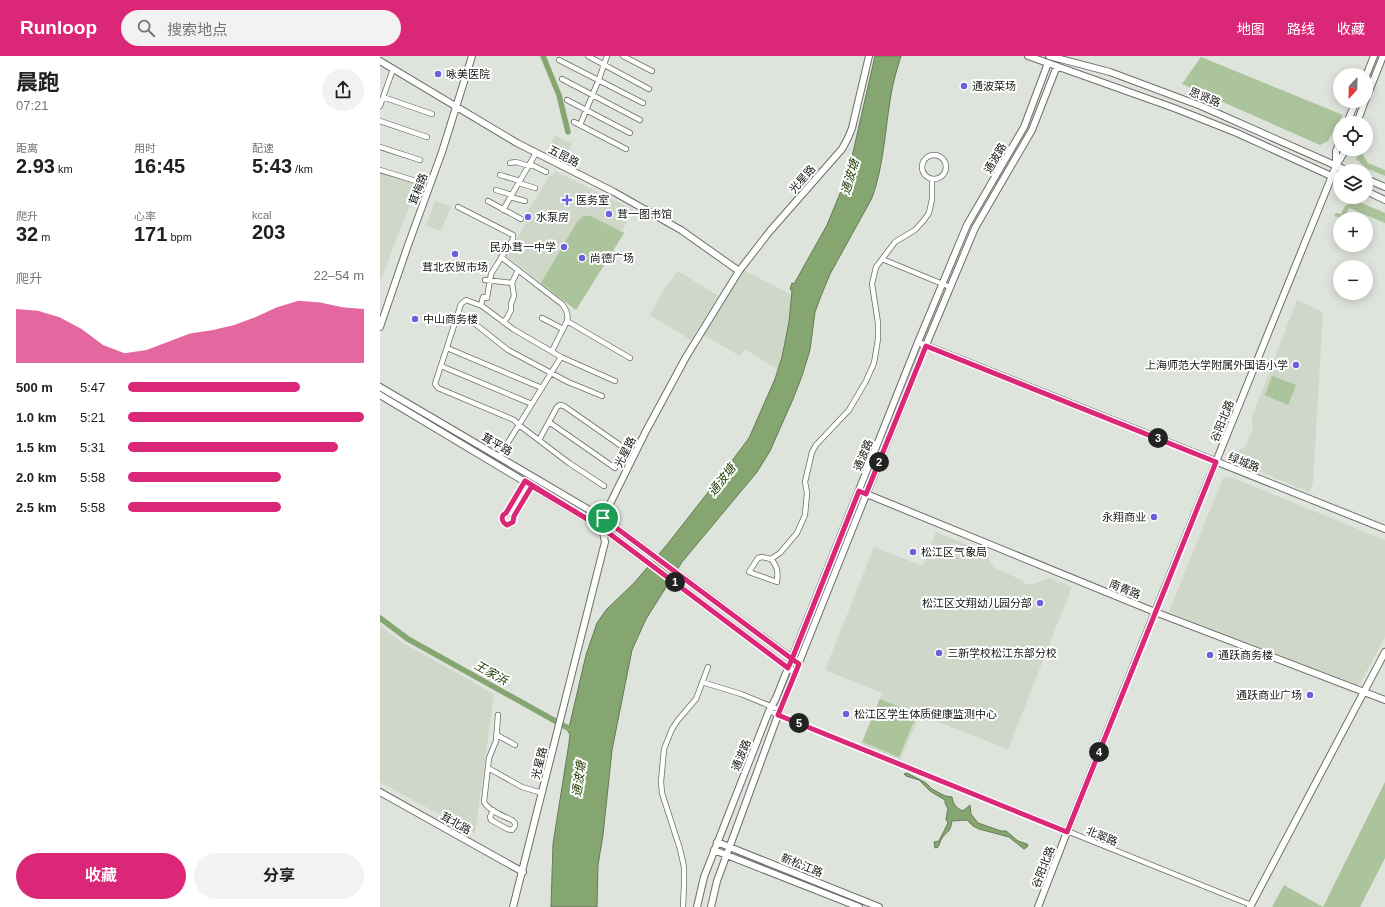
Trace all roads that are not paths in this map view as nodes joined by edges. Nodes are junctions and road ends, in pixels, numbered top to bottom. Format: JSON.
{"nodes":[{"id":1,"x":472,"y":56,"type":"edge"},
{"id":2,"x":588,"y":56,"type":"edge"},
{"id":3,"x":607,"y":56,"type":"edge"},
{"id":4,"x":623,"y":56,"type":"edge"},
{"id":5,"x":869,"y":56,"type":"edge"},
{"id":6,"x":1029,"y":56,"type":"edge"},
{"id":7,"x":1374,"y":56,"type":"edge"},
{"id":8,"x":1383,"y":56,"type":"edge"},
{"id":9,"x":1049,"y":59,"type":"edge"},
{"id":10,"x":559,"y":60,"type":"dead end"},
{"id":11,"x":380,"y":61,"type":"edge"},
{"id":12,"x":603,"y":64,"type":"junction"},
{"id":13,"x":1057,"y":66,"type":"junction"},
{"id":14,"x":1369,"y":68,"type":"edge"},
{"id":15,"x":393,"y":69,"type":"junction"},
{"id":16,"x":652,"y":71,"type":"dead end"},
{"id":17,"x":562,"y":79,"type":"dead end"},
{"id":18,"x":599,"y":80,"type":"junction"},
{"id":19,"x":1373,"y":82,"type":"edge"},
{"id":20,"x":649,"y":89,"type":"dead end"},
{"id":21,"x":593,"y":95,"type":"junction"},
{"id":22,"x":383,"y":97,"type":"junction"},
{"id":23,"x":567,"y":100,"type":"dead end"},
{"id":24,"x":643,"y":103,"type":"dead end"},
{"id":25,"x":380,"y":106,"type":"edge"},
{"id":26,"x":456,"y":108,"type":"junction"},
{"id":27,"x":586,"y":111,"type":"junction"},
{"id":28,"x":432,"y":114,"type":"dead end"},
{"id":29,"x":640,"y":120,"type":"dead end"},
{"id":30,"x":380,"y":121,"type":"edge"},
{"id":31,"x":574,"y":122,"type":"dead end"},
{"id":32,"x":580,"y":125,"type":"junction"},
{"id":33,"x":630,"y":133,"type":"dead end"},
{"id":34,"x":427,"y":137,"type":"dead end"},
{"id":35,"x":380,"y":146,"type":"edge"},
{"id":36,"x":626,"y":149,"type":"dead end"},
{"id":37,"x":536,"y":153,"type":"junction"},
{"id":38,"x":420,"y":160,"type":"dead end"},
{"id":39,"x":510,"y":163,"type":"dead end"},
{"id":40,"x":529,"y":165,"type":"junction"},
{"id":41,"x":1333,"y":165,"type":"edge"},
{"id":42,"x":380,"y":170,"type":"edge"},
{"id":43,"x":546,"y":172,"type":"dead end"},
{"id":44,"x":500,"y":175,"type":"dead end"},
{"id":45,"x":1332,"y":176,"type":"joint"},
{"id":46,"x":932,"y":179,"type":"junction"},
{"id":47,"x":416,"y":181,"type":"dead end"},
{"id":48,"x":520,"y":182,"type":"junction"},
{"id":49,"x":1373,"y":182,"type":"edge"},
{"id":50,"x":1385,"y":187,"type":"edge"},
{"id":51,"x":535,"y":188,"type":"dead end"},
{"id":52,"x":496,"y":190,"type":"dead end"},
{"id":53,"x":1373,"y":194,"type":"edge"},
{"id":54,"x":511,"y":196,"type":"junction"},
{"id":55,"x":1385,"y":200,"type":"edge"},
{"id":56,"x":488,"y":201,"type":"dead end"},
{"id":57,"x":525,"y":201,"type":"dead end"},
{"id":58,"x":458,"y":207,"type":"dead end"},
{"id":59,"x":503,"y":210,"type":"junction"},
{"id":60,"x":521,"y":219,"type":"dead end"},
{"id":61,"x":501,"y":257,"type":"junction"},
{"id":62,"x":882,"y":258,"type":"junction"},
{"id":63,"x":518,"y":270,"type":"junction"},
{"id":64,"x":739,"y":271,"type":"junction"},
{"id":65,"x":487,"y":280,"type":"junction"},
{"id":66,"x":512,"y":283,"type":"junction"},
{"id":67,"x":942,"y":284,"type":"junction"},
{"id":68,"x":950,"y":287,"type":"junction"},
{"id":69,"x":481,"y":306,"type":"junction"},
{"id":70,"x":458,"y":316,"type":"junction"},
{"id":71,"x":542,"y":318,"type":"dead end"},
{"id":72,"x":567,"y":321,"type":"junction"},
{"id":73,"x":503,"y":322,"type":"junction"},
{"id":74,"x":380,"y":327,"type":"edge"},
{"id":75,"x":563,"y":329,"type":"junction"},
{"id":76,"x":918,"y":342,"type":"junction"},
{"id":77,"x":926,"y":346,"type":"junction"},
{"id":78,"x":447,"y":348,"type":"junction"},
{"id":79,"x":552,"y":351,"type":"junction"},
{"id":80,"x":561,"y":357,"type":"junction"},
{"id":81,"x":630,"y":358,"type":"dead end"},
{"id":82,"x":441,"y":366,"type":"junction"},
{"id":83,"x":551,"y":373,"type":"junction"},
{"id":84,"x":615,"y":381,"type":"dead end"},
{"id":85,"x":380,"y":387,"type":"edge"},
{"id":86,"x":542,"y":388,"type":"junction"},
{"id":87,"x":380,"y":395,"type":"edge"},
{"id":88,"x":602,"y":396,"type":"dead end"},
{"id":89,"x":532,"y":404,"type":"junction"},
{"id":90,"x":549,"y":422,"type":"junction"},
{"id":91,"x":519,"y":425,"type":"junction"},
{"id":92,"x":539,"y":440,"type":"junction"},
{"id":93,"x":627,"y":450,"type":"dead end"},
{"id":94,"x":499,"y":457,"type":"junction"},
{"id":95,"x":1216,"y":462,"type":"junction"},
{"id":96,"x":615,"y":468,"type":"dead end"},
{"id":97,"x":525,"y":481,"type":"junction"},
{"id":98,"x":532,"y":486,"type":"junction"},
{"id":99,"x":604,"y":486,"type":"dead end"},
{"id":100,"x":859,"y":491,"type":"junction"},
{"id":101,"x":866,"y":494,"type":"junction"},
{"id":102,"x":506,"y":513,"type":"junction"},
{"id":103,"x":514,"y":516,"type":"junction"},
{"id":104,"x":603,"y":518,"type":"junction"},
{"id":105,"x":602,"y":528,"type":"junction"},
{"id":106,"x":1385,"y":529,"type":"edge"},
{"id":107,"x":771,"y":559,"type":"junction"},
{"id":108,"x":1155,"y":612,"type":"junction"},
{"id":109,"x":1385,"y":652,"type":"edge"},
{"id":110,"x":792,"y":659,"type":"junction"},
{"id":111,"x":799,"y":664,"type":"junction"},
{"id":112,"x":708,"y":667,"type":"dead end"},
{"id":113,"x":788,"y":668,"type":"junction"},
{"id":114,"x":795,"y":673,"type":"junction"},
{"id":115,"x":702,"y":682,"type":"junction"},
{"id":116,"x":1364,"y":692,"type":"junction"},
{"id":117,"x":1385,"y":700,"type":"edge"},
{"id":118,"x":770,"y":709,"type":"junction"},
{"id":119,"x":779,"y":713,"type":"junction"},
{"id":120,"x":498,"y":716,"type":"dead end"},
{"id":121,"x":496,"y":735,"type":"junction"},
{"id":122,"x":515,"y":745,"type":"dead end"},
{"id":123,"x":488,"y":768,"type":"junction"},
{"id":124,"x":380,"y":792,"type":"edge"},
{"id":125,"x":542,"y":793,"type":"junction"},
{"id":126,"x":493,"y":810,"type":"junction"},
{"id":127,"x":1067,"y":832,"type":"junction"},
{"id":128,"x":717,"y":842,"type":"junction"},
{"id":129,"x":729,"y":847,"type":"junction"},
{"id":130,"x":714,"y":850,"type":"junction"},
{"id":131,"x":726,"y":855,"type":"junction"},
{"id":132,"x":523,"y":872,"type":"junction"},
{"id":133,"x":1250,"y":906,"type":"edge"},
{"id":134,"x":513,"y":907,"type":"edge"},
{"id":135,"x":682,"y":907,"type":"edge"},
{"id":136,"x":697,"y":907,"type":"edge"},
{"id":137,"x":711,"y":907,"type":"edge"},
{"id":138,"x":859,"y":907,"type":"edge"},
{"id":139,"x":879,"y":907,"type":"edge"},
{"id":140,"x":1038,"y":907,"type":"edge"}],
"edges":[{"from":1,"to":26,"type":"main road","name":"茸梅路"},
{"from":2,"to":12,"type":"street"},
{"from":3,"to":12,"type":"street"},
{"from":4,"to":16,"type":"street"},
{"from":5,"to":64,"type":"main road","name":"光星路"},
{"from":6,"to":9,"type":"main road"},
{"from":7,"to":14,"type":"main road"},
{"from":8,"to":19,"type":"main road"},
{"from":9,"to":13,"type":"main road","name":"思贤路"},
{"from":9,"to":41,"type":"main road","name":"思贤路"},
{"from":9,"to":67,"type":"main road","name":"通波路"},
{"from":10,"to":18,"type":"street"},
{"from":11,"to":15,"type":"main road","name":"五昆路"},
{"from":12,"to":18,"type":"street"},
{"from":12,"to":20,"type":"street"},
{"from":13,"to":45,"type":"main road","name":"思贤路"},
{"from":13,"to":68,"type":"main road","name":"通波路"},
{"from":15,"to":22,"type":"street"},
{"from":15,"to":26,"type":"main road","name":"五昆路"},
{"from":17,"to":21,"type":"street"},
{"from":18,"to":21,"type":"street"},
{"from":18,"to":24,"type":"street"},
{"from":21,"to":27,"type":"street"},
{"from":21,"to":29,"type":"street"},
{"from":22,"to":25,"type":"street"},
{"from":22,"to":28,"type":"street"},
{"from":23,"to":27,"type":"street"},
{"from":26,"to":37,"type":"main road","name":"五昆路"},
{"from":26,"to":74,"type":"main road","name":"茸梅路"},
{"from":27,"to":32,"type":"street"},
{"from":27,"to":33,"type":"street"},
{"from":30,"to":34,"type":"street"},
{"from":31,"to":32,"type":"street"},
{"from":32,"to":36,"type":"street"},
{"from":35,"to":38,"type":"street"},
{"from":37,"to":40,"type":"street"},
{"from":37,"to":64,"type":"main road","name":"五昆路"},
{"from":39,"to":40,"type":"street"},
{"from":40,"to":43,"type":"street"},
{"from":40,"to":48,"type":"street"},
{"from":42,"to":47,"type":"street"},
{"from":44,"to":48,"type":"street"},
{"from":45,"to":95,"type":"main road","name":"谷阳北路"},
{"from":46,"to":46,"type":"street"},
{"from":46,"to":62,"type":"street"},
{"from":48,"to":51,"type":"street"},
{"from":48,"to":54,"type":"street"},
{"from":49,"to":50,"type":"main road"},
{"from":52,"to":54,"type":"street"},
{"from":53,"to":55,"type":"main road"},
{"from":54,"to":57,"type":"street"},
{"from":54,"to":59,"type":"street"},
{"from":56,"to":59,"type":"street"},
{"from":58,"to":61,"type":"street"},
{"from":59,"to":60,"type":"street"},
{"from":61,"to":63,"type":"street"},
{"from":61,"to":65,"type":"street"},
{"from":62,"to":67,"type":"street"},
{"from":62,"to":107,"type":"street"},
{"from":63,"to":66,"type":"street"},
{"from":63,"to":72,"type":"street"},
{"from":64,"to":104,"type":"main road","name":"光星路"},
{"from":65,"to":66,"type":"street"},
{"from":65,"to":69,"type":"street"},
{"from":66,"to":73,"type":"street"},
{"from":67,"to":68,"type":"street"},
{"from":67,"to":76,"type":"main road","name":"通波路"},
{"from":68,"to":77,"type":"main road","name":"通波路"},
{"from":69,"to":70,"type":"street"},
{"from":69,"to":73,"type":"street"},
{"from":70,"to":78,"type":"street"},
{"from":70,"to":83,"type":"street"},
{"from":71,"to":75,"type":"street"},
{"from":72,"to":75,"type":"street"},
{"from":72,"to":81,"type":"street"},
{"from":73,"to":79,"type":"street"},
{"from":75,"to":79,"type":"street"},
{"from":76,"to":77,"type":"main road","name":"绿城路"},
{"from":76,"to":100,"type":"main road","name":"通波路"},
{"from":77,"to":95,"type":"main road","name":"绿城路"},
{"from":77,"to":101,"type":"main road","name":"通波路"},
{"from":78,"to":82,"type":"street"},
{"from":78,"to":86,"type":"street"},
{"from":79,"to":80,"type":"street"},
{"from":80,"to":83,"type":"street"},
{"from":80,"to":84,"type":"street"},
{"from":82,"to":89,"type":"street"},
{"from":82,"to":91,"type":"street"},
{"from":83,"to":86,"type":"street"},
{"from":83,"to":88,"type":"street"},
{"from":85,"to":94,"type":"main road","name":"茸平路"},
{"from":86,"to":89,"type":"street"},
{"from":87,"to":97,"type":"main road"},
{"from":89,"to":91,"type":"street"},
{"from":90,"to":92,"type":"street"},
{"from":90,"to":93,"type":"street"},
{"from":90,"to":96,"type":"street"},
{"from":91,"to":92,"type":"street"},
{"from":91,"to":94,"type":"street"},
{"from":92,"to":99,"type":"street"},
{"from":94,"to":104,"type":"main road","name":"茸平路"},
{"from":95,"to":106,"type":"main road","name":"绿城路"},
{"from":95,"to":108,"type":"main road","name":"谷阳北路"},
{"from":97,"to":98,"type":"main road"},
{"from":97,"to":102,"type":"street"},
{"from":98,"to":103,"type":"street"},
{"from":98,"to":105,"type":"main road"},
{"from":100,"to":101,"type":"main road","name":"南青路"},
{"from":100,"to":110,"type":"main road","name":"通波路"},
{"from":101,"to":108,"type":"main road","name":"南青路"},
{"from":101,"to":111,"type":"main road","name":"通波路"},
{"from":102,"to":103,"type":"street"},
{"from":102,"to":103,"type":"street"},
{"from":104,"to":105,"type":"main road","name":"光星路"},
{"from":104,"to":110,"type":"main road","name":"茸平路"},
{"from":105,"to":113,"type":"main road"},
{"from":105,"to":125,"type":"main road","name":"光星路"},
{"from":107,"to":107,"type":"street"},
{"from":108,"to":116,"type":"main road","name":"南青路"},
{"from":108,"to":127,"type":"main road","name":"谷阳北路"},
{"from":109,"to":116,"type":"main road"},
{"from":110,"to":111,"type":"main road","name":"茸平路"},
{"from":110,"to":113,"type":"main road","name":"通波路"},
{"from":111,"to":114,"type":"main road","name":"通波路"},
{"from":112,"to":115,"type":"street"},
{"from":113,"to":114,"type":"main road"},
{"from":113,"to":118,"type":"main road","name":"通波路"},
{"from":114,"to":119,"type":"main road","name":"通波路"},
{"from":115,"to":118,"type":"street","name":"北翠路"},
{"from":115,"to":135,"type":"street"},
{"from":116,"to":117,"type":"main road","name":"南青路"},
{"from":116,"to":133,"type":"main road"},
{"from":118,"to":119,"type":"street","name":"北翠路"},
{"from":118,"to":128,"type":"main road","name":"通波路"},
{"from":119,"to":127,"type":"street","name":"北翠路"},
{"from":119,"to":129,"type":"main road","name":"通波路"},
{"from":120,"to":121,"type":"street"},
{"from":121,"to":122,"type":"street"},
{"from":121,"to":123,"type":"street"},
{"from":123,"to":125,"type":"street"},
{"from":123,"to":126,"type":"street"},
{"from":124,"to":132,"type":"main road","name":"茸北路"},
{"from":125,"to":132,"type":"main road","name":"光星路"},
{"from":126,"to":126,"type":"street"},
{"from":127,"to":133,"type":"street","name":"北翠路"},
{"from":127,"to":140,"type":"main road","name":"谷阳北路"},
{"from":128,"to":129,"type":"main road","name":"新松江路"},
{"from":128,"to":130,"type":"main road","name":"通波路"},
{"from":129,"to":131,"type":"main road","name":"通波路"},
{"from":129,"to":139,"type":"main road","name":"新松江路"},
{"from":130,"to":131,"type":"main road","name":"新松江路"},
{"from":130,"to":136,"type":"main road","name":"通波路"},
{"from":131,"to":137,"type":"main road","name":"通波路"},
{"from":131,"to":138,"type":"main road","name":"新松江路"},
{"from":132,"to":134,"type":"main road","name":"光星路"}]}
